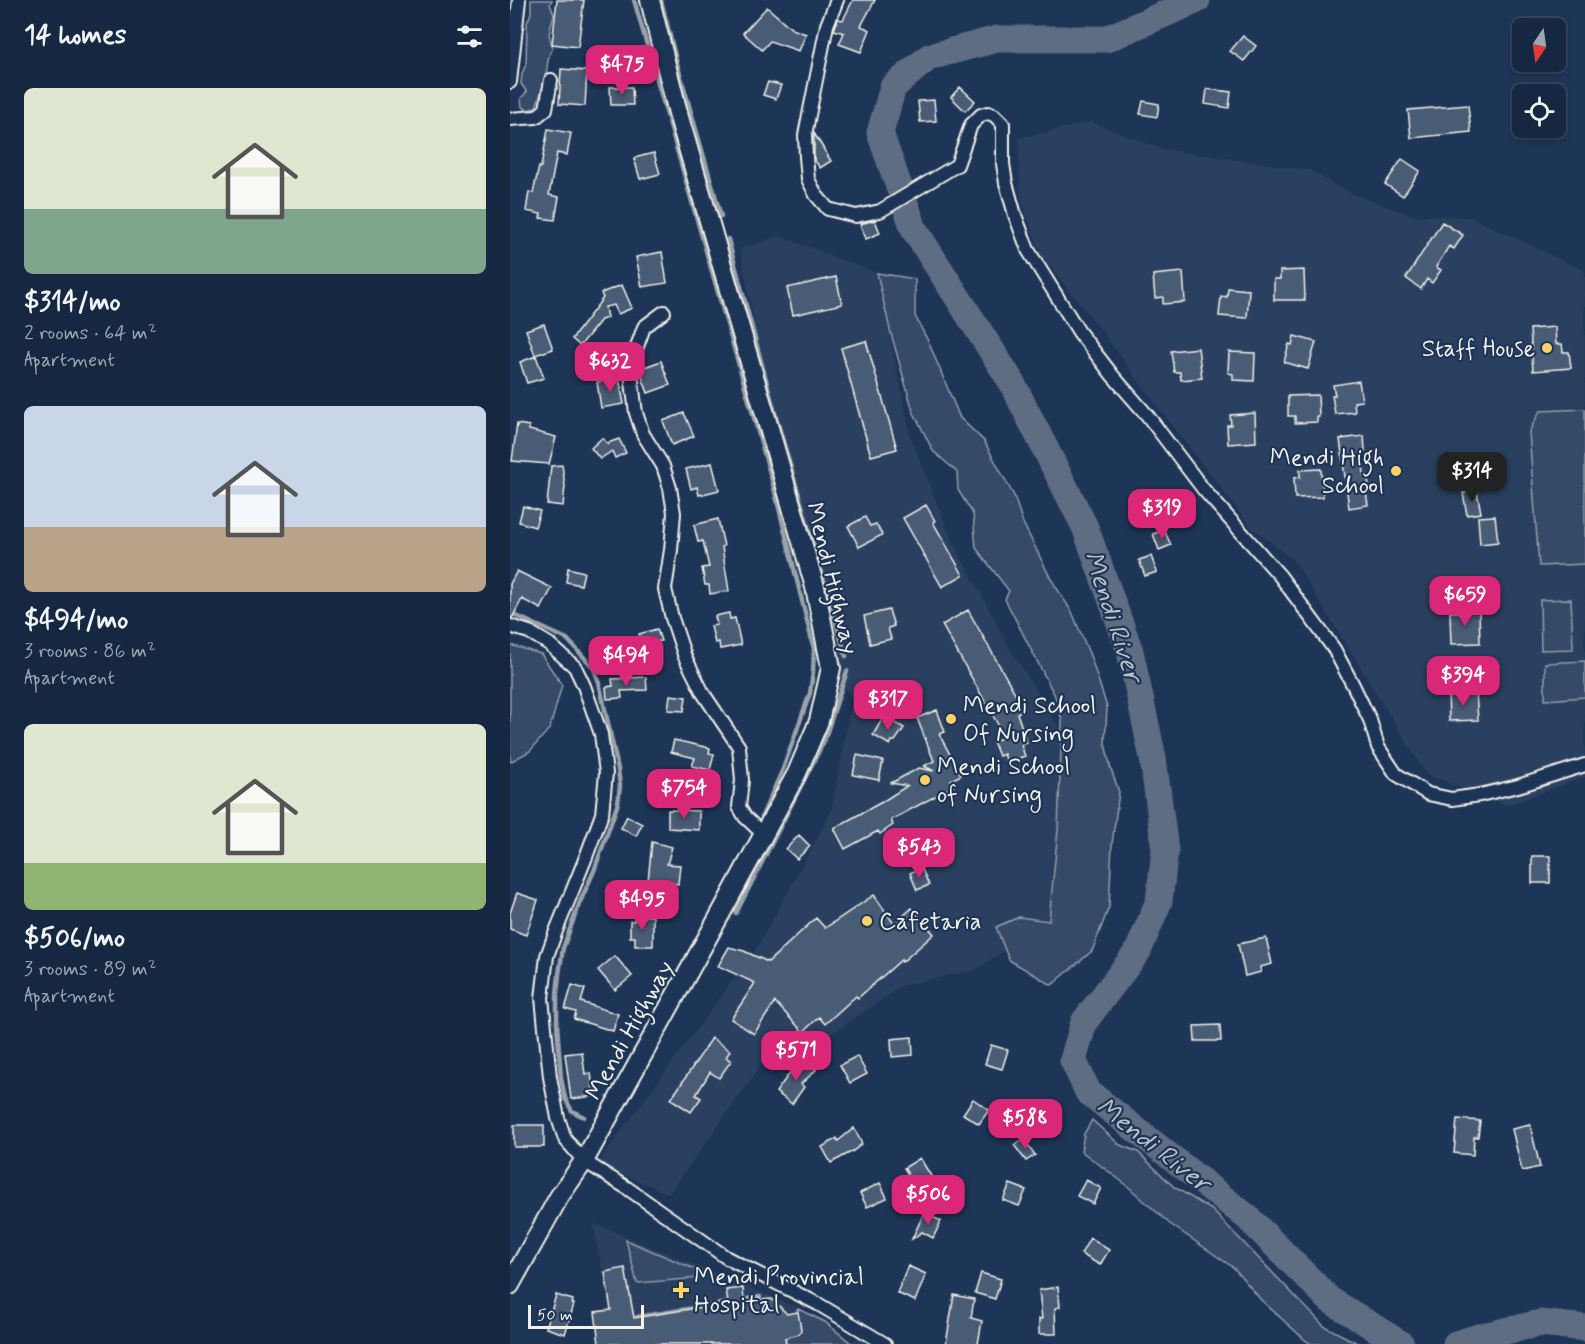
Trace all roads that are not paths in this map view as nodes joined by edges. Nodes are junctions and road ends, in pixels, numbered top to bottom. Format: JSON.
{"nodes":[{"id":1,"x":519,"y":0,"type":"edge"},
{"id":2,"x":650,"y":0,"type":"edge"},
{"id":3,"x":837,"y":0,"type":"edge"},
{"id":4,"x":551,"y":80,"type":"dead end"},
{"id":5,"x":510,"y":82,"type":"edge"},
{"id":6,"x":510,"y":119,"type":"edge"},
{"id":7,"x":664,"y":312,"type":"dead end"},
{"id":8,"x":510,"y":626,"type":"edge"},
{"id":9,"x":1585,"y":765,"type":"edge"},
{"id":10,"x":764,"y":835,"type":"junction"},
{"id":11,"x":584,"y":1161,"type":"junction"},
{"id":12,"x":510,"y":1286,"type":"edge"},
{"id":13,"x":885,"y":1344,"type":"edge"}],
"edges":[{"from":1,"to":5,"type":"street"},
{"from":2,"to":10,"type":"main road","name":"Mendi Highway"},
{"from":3,"to":9,"type":"street"},
{"from":4,"to":6,"type":"street"},
{"from":7,"to":10,"type":"street"},
{"from":8,"to":11,"type":"street"},
{"from":10,"to":11,"type":"main road","name":"Mendi Highway"},
{"from":11,"to":12,"type":"main road","name":"Mendi Highway"},
{"from":11,"to":13,"type":"street"}]}
